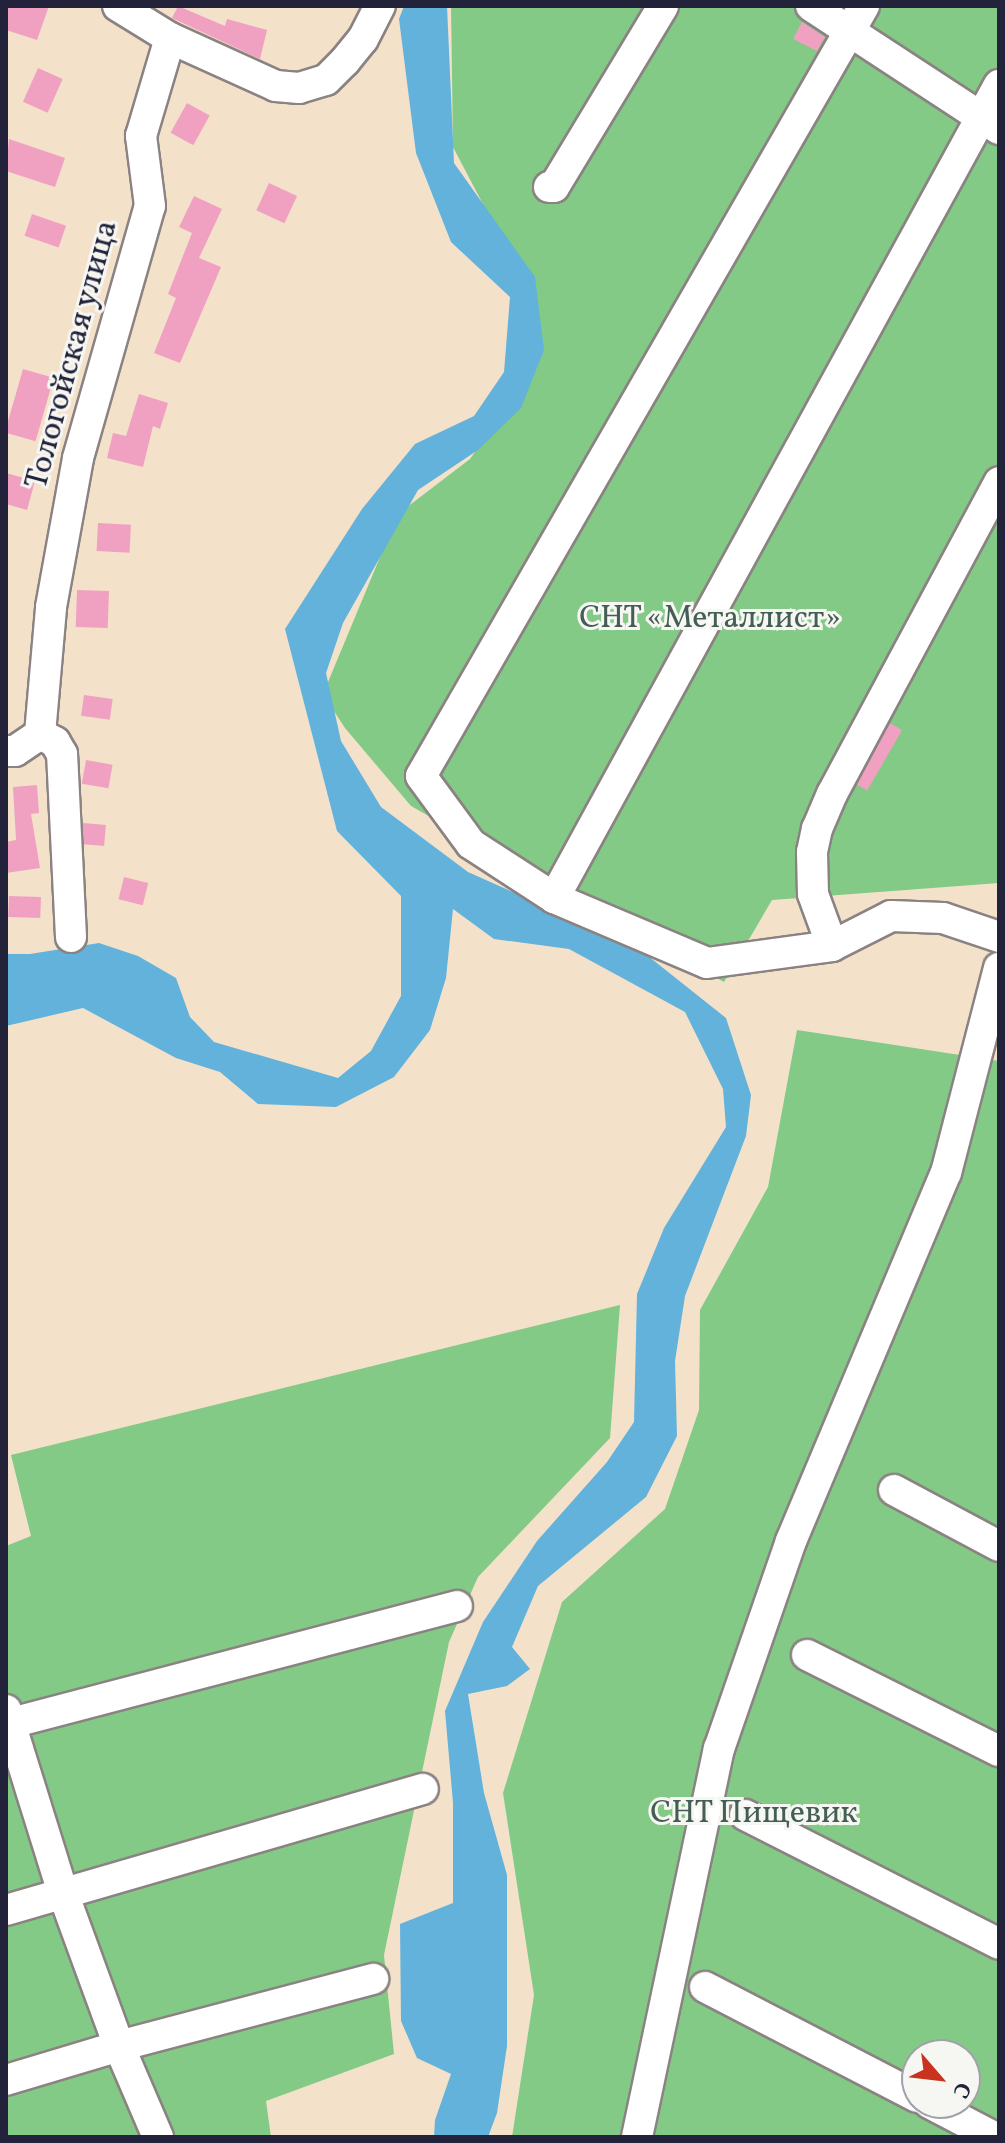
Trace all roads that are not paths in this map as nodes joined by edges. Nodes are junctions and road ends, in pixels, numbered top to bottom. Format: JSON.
{"nodes":[{"id":1,"x":118,"y":6,"type":"edge"},
{"id":2,"x":380,"y":6,"type":"edge"},
{"id":3,"x":663,"y":6,"type":"edge"},
{"id":4,"x":811,"y":6,"type":"edge"},
{"id":5,"x":857,"y":18,"type":"edge"},
{"id":6,"x":170,"y":38,"type":"junction"},
{"id":7,"x":999,"y":85,"type":"edge"},
{"id":8,"x":990,"y":123,"type":"edge"},
{"id":9,"x":549,"y":187,"type":"dead end"},
{"id":10,"x":999,"y":482,"type":"edge"},
{"id":11,"x":40,"y":734,"type":"junction"},
{"id":12,"x":6,"y":751,"type":"edge"},
{"id":13,"x":554,"y":898,"type":"junction"},
{"id":14,"x":71,"y":937,"type":"dead end"},
{"id":15,"x":999,"y":937,"type":"edge"},
{"id":16,"x":832,"y":946,"type":"junction"},
{"id":17,"x":999,"y":968,"type":"edge"},
{"id":18,"x":894,"y":1490,"type":"dead end"},
{"id":19,"x":999,"y":1546,"type":"edge"},
{"id":20,"x":457,"y":1606,"type":"dead end"},
{"id":21,"x":807,"y":1655,"type":"dead end"},
{"id":22,"x":8,"y":1717,"type":"edge"},
{"id":23,"x":999,"y":1751,"type":"edge"},
{"id":24,"x":423,"y":1789,"type":"dead end"},
{"id":25,"x":745,"y":1815,"type":"dead end"},
{"id":26,"x":63,"y":1893,"type":"junction"},
{"id":27,"x":6,"y":1910,"type":"edge"},
{"id":28,"x":999,"y":1944,"type":"edge"},
{"id":29,"x":373,"y":1979,"type":"dead end"},
{"id":30,"x":705,"y":1987,"type":"dead end"},
{"id":31,"x":119,"y":2046,"type":"junction"},
{"id":32,"x":6,"y":2080,"type":"edge"},
{"id":33,"x":901,"y":2089,"type":"edge"},
{"id":34,"x":960,"y":2119,"type":"edge"},
{"id":35,"x":158,"y":2137,"type":"edge"},
{"id":36,"x":637,"y":2137,"type":"edge"},
{"id":37,"x":994,"y":2137,"type":"edge"}],
"edges":[{"from":1,"to":6,"type":"street"},
{"from":2,"to":6,"type":"street"},
{"from":3,"to":9,"type":"street"},
{"from":4,"to":5,"type":"street"},
{"from":5,"to":8,"type":"street"},
{"from":5,"to":13,"type":"street"},
{"from":6,"to":11,"type":"street","name":"Тологойская улица"},
{"from":7,"to":8,"type":"street"},
{"from":8,"to":13,"type":"street"},
{"from":10,"to":16,"type":"street"},
{"from":11,"to":12,"type":"street"},
{"from":11,"to":14,"type":"street"},
{"from":13,"to":16,"type":"street"},
{"from":15,"to":16,"type":"street"},
{"from":17,"to":36,"type":"street"},
{"from":18,"to":19,"type":"street"},
{"from":20,"to":22,"type":"street"},
{"from":21,"to":23,"type":"street"},
{"from":22,"to":26,"type":"street"},
{"from":24,"to":26,"type":"street"},
{"from":25,"to":28,"type":"street"},
{"from":26,"to":27,"type":"street"},
{"from":26,"to":31,"type":"street"},
{"from":29,"to":31,"type":"street"},
{"from":30,"to":33,"type":"street"},
{"from":31,"to":32,"type":"street"},
{"from":31,"to":35,"type":"street"},
{"from":34,"to":37,"type":"street"}]}
